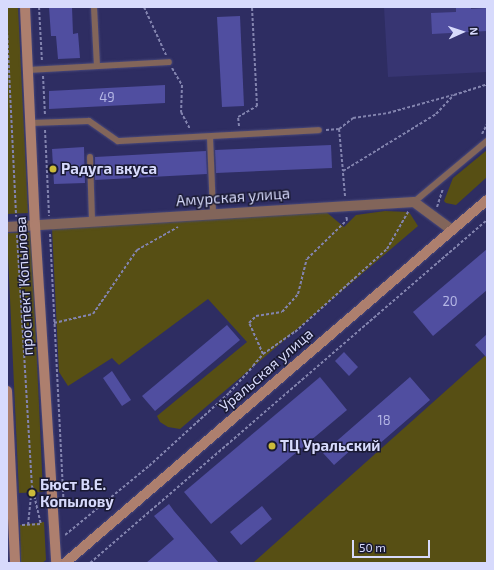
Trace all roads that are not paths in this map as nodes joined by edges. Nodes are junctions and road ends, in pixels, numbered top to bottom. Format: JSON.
{"nodes":[{"id":1,"x":25,"y":7,"type":"edge"},
{"id":2,"x":94,"y":7,"type":"edge"},
{"id":3,"x":169,"y":62,"type":"road end"},
{"id":4,"x":97,"y":66,"type":"junction"},
{"id":5,"x":28,"y":70,"type":"junction"},
{"id":6,"x":31,"y":123,"type":"junction"},
{"id":7,"x":319,"y":130,"type":"road end"},
{"id":8,"x":210,"y":137,"type":"junction"},
{"id":9,"x":487,"y":141,"type":"edge"},
{"id":10,"x":90,"y":157,"type":"dead end"},
{"id":11,"x":487,"y":200,"type":"edge"},
{"id":12,"x":414,"y":202,"type":"junction"},
{"id":13,"x":213,"y":213,"type":"junction"},
{"id":14,"x":92,"y":222,"type":"junction"},
{"id":15,"x":35,"y":225,"type":"junction"},
{"id":16,"x":12,"y":226,"type":"edge"},
{"id":17,"x":452,"y":230,"type":"junction"},
{"id":18,"x":7,"y":391,"type":"edge"},
{"id":19,"x":15,"y":563,"type":"edge"},
{"id":20,"x":56,"y":563,"type":"edge"},
{"id":21,"x":65,"y":563,"type":"edge"}],
"edges":[{"from":1,"to":5,"type":"street","name":"проспект Копылова"},
{"from":2,"to":4,"type":"lane"},
{"from":3,"to":4,"type":"lane"},
{"from":4,"to":5,"type":"lane"},
{"from":5,"to":6,"type":"street","name":"проспект Копылова"},
{"from":6,"to":8,"type":"lane"},
{"from":6,"to":15,"type":"street","name":"проспект Копылова"},
{"from":7,"to":8,"type":"lane"},
{"from":8,"to":13,"type":"lane"},
{"from":9,"to":12,"type":"lane"},
{"from":10,"to":14,"type":"lane"},
{"from":11,"to":17,"type":"street","name":"Уральская улица"},
{"from":12,"to":13,"type":"street","name":"Амурская улица"},
{"from":12,"to":17,"type":"street"},
{"from":13,"to":14,"type":"street","name":"Амурская улица"},
{"from":14,"to":15,"type":"street","name":"Амурская улица"},
{"from":15,"to":16,"type":"street","name":"Амурская улица"},
{"from":15,"to":20,"type":"street","name":"проспект Копылова"},
{"from":17,"to":21,"type":"street","name":"Уральская улица"},
{"from":18,"to":19,"type":"street"}]}
